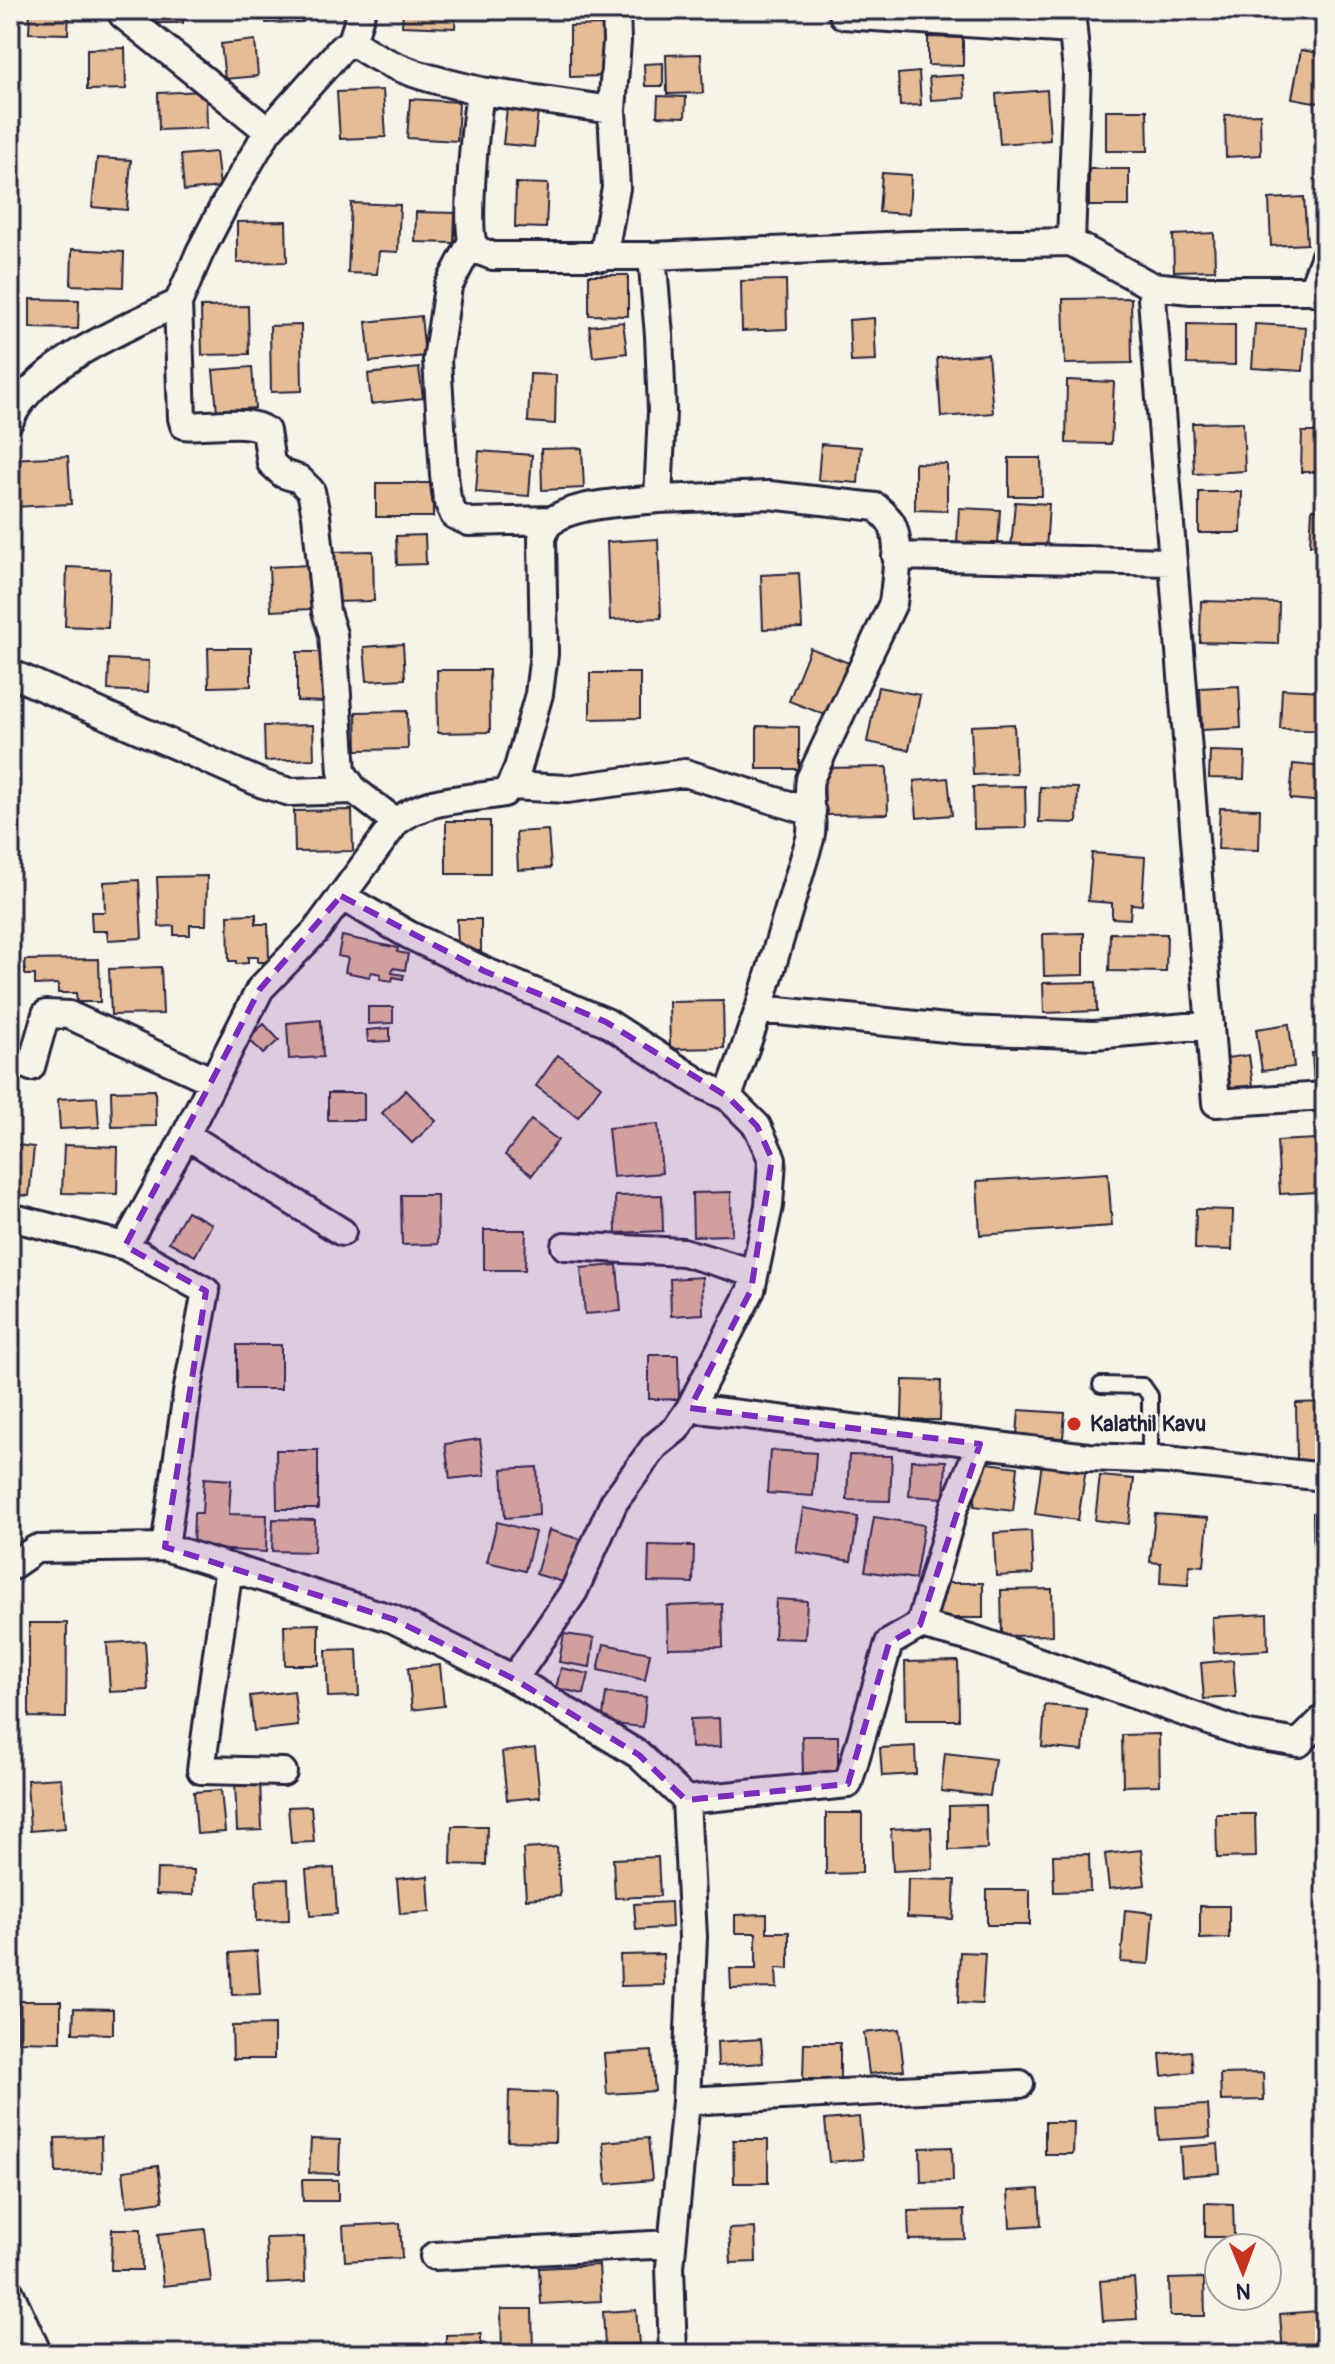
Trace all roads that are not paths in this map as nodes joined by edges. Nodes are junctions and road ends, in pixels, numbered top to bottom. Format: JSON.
{"nodes":[{"id":1,"x":126,"y":10,"type":"edge"},
{"id":2,"x":362,"y":10,"type":"edge"},
{"id":3,"x":616,"y":10,"type":"edge"},
{"id":4,"x":843,"y":15,"type":"dead end"},
{"id":5,"x":913,"y":15,"type":"edge"},
{"id":6,"x":1072,"y":20,"type":"edge"},
{"id":7,"x":352,"y":41,"type":"junction"},
{"id":8,"x":481,"y":91,"type":"junction"},
{"id":9,"x":612,"y":110,"type":"junction"},
{"id":10,"x":268,"y":131,"type":"junction"},
{"id":11,"x":472,"y":241,"type":"junction"},
{"id":12,"x":1071,"y":242,"type":"junction"},
{"id":13,"x":652,"y":256,"type":"junction"},
{"id":14,"x":1325,"y":256,"type":"edge"},
{"id":15,"x":603,"y":257,"type":"junction"},
{"id":16,"x":1151,"y":286,"type":"junction"},
{"id":17,"x":1318,"y":293,"type":"edge"},
{"id":18,"x":178,"y":303,"type":"junction"},
{"id":19,"x":10,"y":420,"type":"edge"},
{"id":20,"x":658,"y":499,"type":"junction"},
{"id":21,"x":554,"y":520,"type":"junction"},
{"id":22,"x":896,"y":556,"type":"junction"},
{"id":23,"x":1172,"y":562,"type":"junction"},
{"id":24,"x":10,"y":673,"type":"edge"},
{"id":25,"x":510,"y":786,"type":"junction"},
{"id":26,"x":354,"y":790,"type":"junction"},
{"id":27,"x":812,"y":812,"type":"junction"},
{"id":28,"x":396,"y":822,"type":"junction"},
{"id":29,"x":341,"y":896,"type":"junction"},
{"id":30,"x":759,"y":1009,"type":"junction"},
{"id":31,"x":1210,"y":1025,"type":"junction"},
{"id":32,"x":31,"y":1067,"type":"dead end"},
{"id":33,"x":213,"y":1081,"type":"junction"},
{"id":34,"x":1325,"y":1096,"type":"edge"},
{"id":35,"x":728,"y":1097,"type":"junction"},
{"id":36,"x":186,"y":1135,"type":"junction"},
{"id":37,"x":10,"y":1217,"type":"edge"},
{"id":38,"x":342,"y":1232,"type":"dead end"},
{"id":39,"x":125,"y":1246,"type":"junction"},
{"id":40,"x":565,"y":1246,"type":"dead end"},
{"id":41,"x":754,"y":1273,"type":"junction"},
{"id":42,"x":1101,"y":1385,"type":"dead end"},
{"id":43,"x":690,"y":1408,"type":"junction"},
{"id":44,"x":980,"y":1444,"type":"junction"},
{"id":45,"x":1150,"y":1459,"type":"junction"},
{"id":46,"x":1325,"y":1477,"type":"edge"},
{"id":47,"x":165,"y":1547,"type":"junction"},
{"id":48,"x":10,"y":1567,"type":"edge"},
{"id":49,"x":229,"y":1567,"type":"junction"},
{"id":50,"x":920,"y":1625,"type":"junction"},
{"id":51,"x":514,"y":1679,"type":"junction"},
{"id":52,"x":1325,"y":1717,"type":"edge"},
{"id":53,"x":283,"y":1772,"type":"dead end"},
{"id":54,"x":686,"y":1800,"type":"junction"},
{"id":55,"x":1020,"y":2084,"type":"dead end"},
{"id":56,"x":686,"y":2101,"type":"junction"},
{"id":57,"x":672,"y":2244,"type":"junction"},
{"id":58,"x":434,"y":2256,"type":"dead end"},
{"id":59,"x":10,"y":2293,"type":"edge"},
{"id":60,"x":38,"y":2354,"type":"edge"},
{"id":61,"x":673,"y":2354,"type":"edge"}],
"edges":[{"from":1,"to":10,"type":"street"},
{"from":2,"to":7,"type":"street"},
{"from":3,"to":9,"type":"street"},
{"from":4,"to":5,"type":"street"},
{"from":5,"to":6,"type":"street"},
{"from":6,"to":12,"type":"street"},
{"from":7,"to":8,"type":"street"},
{"from":7,"to":10,"type":"street"},
{"from":8,"to":9,"type":"street"},
{"from":8,"to":11,"type":"street"},
{"from":9,"to":15,"type":"street"},
{"from":10,"to":18,"type":"street"},
{"from":11,"to":15,"type":"street"},
{"from":11,"to":21,"type":"street"},
{"from":12,"to":13,"type":"street"},
{"from":12,"to":16,"type":"street"},
{"from":13,"to":15,"type":"street"},
{"from":13,"to":20,"type":"street"},
{"from":14,"to":17,"type":"street"},
{"from":16,"to":17,"type":"street"},
{"from":16,"to":23,"type":"street"},
{"from":18,"to":19,"type":"street"},
{"from":18,"to":26,"type":"street"},
{"from":20,"to":21,"type":"street"},
{"from":20,"to":22,"type":"street"},
{"from":21,"to":25,"type":"street"},
{"from":22,"to":23,"type":"street"},
{"from":22,"to":27,"type":"street"},
{"from":23,"to":31,"type":"street"},
{"from":24,"to":26,"type":"street"},
{"from":25,"to":27,"type":"street"},
{"from":25,"to":28,"type":"street"},
{"from":26,"to":28,"type":"street"},
{"from":27,"to":30,"type":"street"},
{"from":28,"to":29,"type":"street"},
{"from":29,"to":33,"type":"street"},
{"from":29,"to":35,"type":"street"},
{"from":30,"to":31,"type":"street"},
{"from":30,"to":35,"type":"street"},
{"from":31,"to":34,"type":"street"},
{"from":32,"to":33,"type":"street"},
{"from":33,"to":36,"type":"street"},
{"from":35,"to":41,"type":"street"},
{"from":36,"to":38,"type":"street"},
{"from":36,"to":39,"type":"street"},
{"from":37,"to":39,"type":"street"},
{"from":39,"to":47,"type":"street"},
{"from":40,"to":41,"type":"street"},
{"from":41,"to":43,"type":"street"},
{"from":42,"to":45,"type":"lane"},
{"from":43,"to":44,"type":"street"},
{"from":43,"to":51,"type":"street"},
{"from":44,"to":45,"type":"street"},
{"from":44,"to":50,"type":"street"},
{"from":45,"to":46,"type":"street"},
{"from":47,"to":48,"type":"street"},
{"from":47,"to":49,"type":"street"},
{"from":49,"to":51,"type":"street"},
{"from":49,"to":53,"type":"street"},
{"from":50,"to":52,"type":"street"},
{"from":50,"to":54,"type":"street"},
{"from":51,"to":54,"type":"street"},
{"from":54,"to":56,"type":"street"},
{"from":55,"to":56,"type":"street"},
{"from":56,"to":57,"type":"street"},
{"from":57,"to":58,"type":"street"},
{"from":57,"to":61,"type":"street"},
{"from":59,"to":60,"type":"street"}]}
